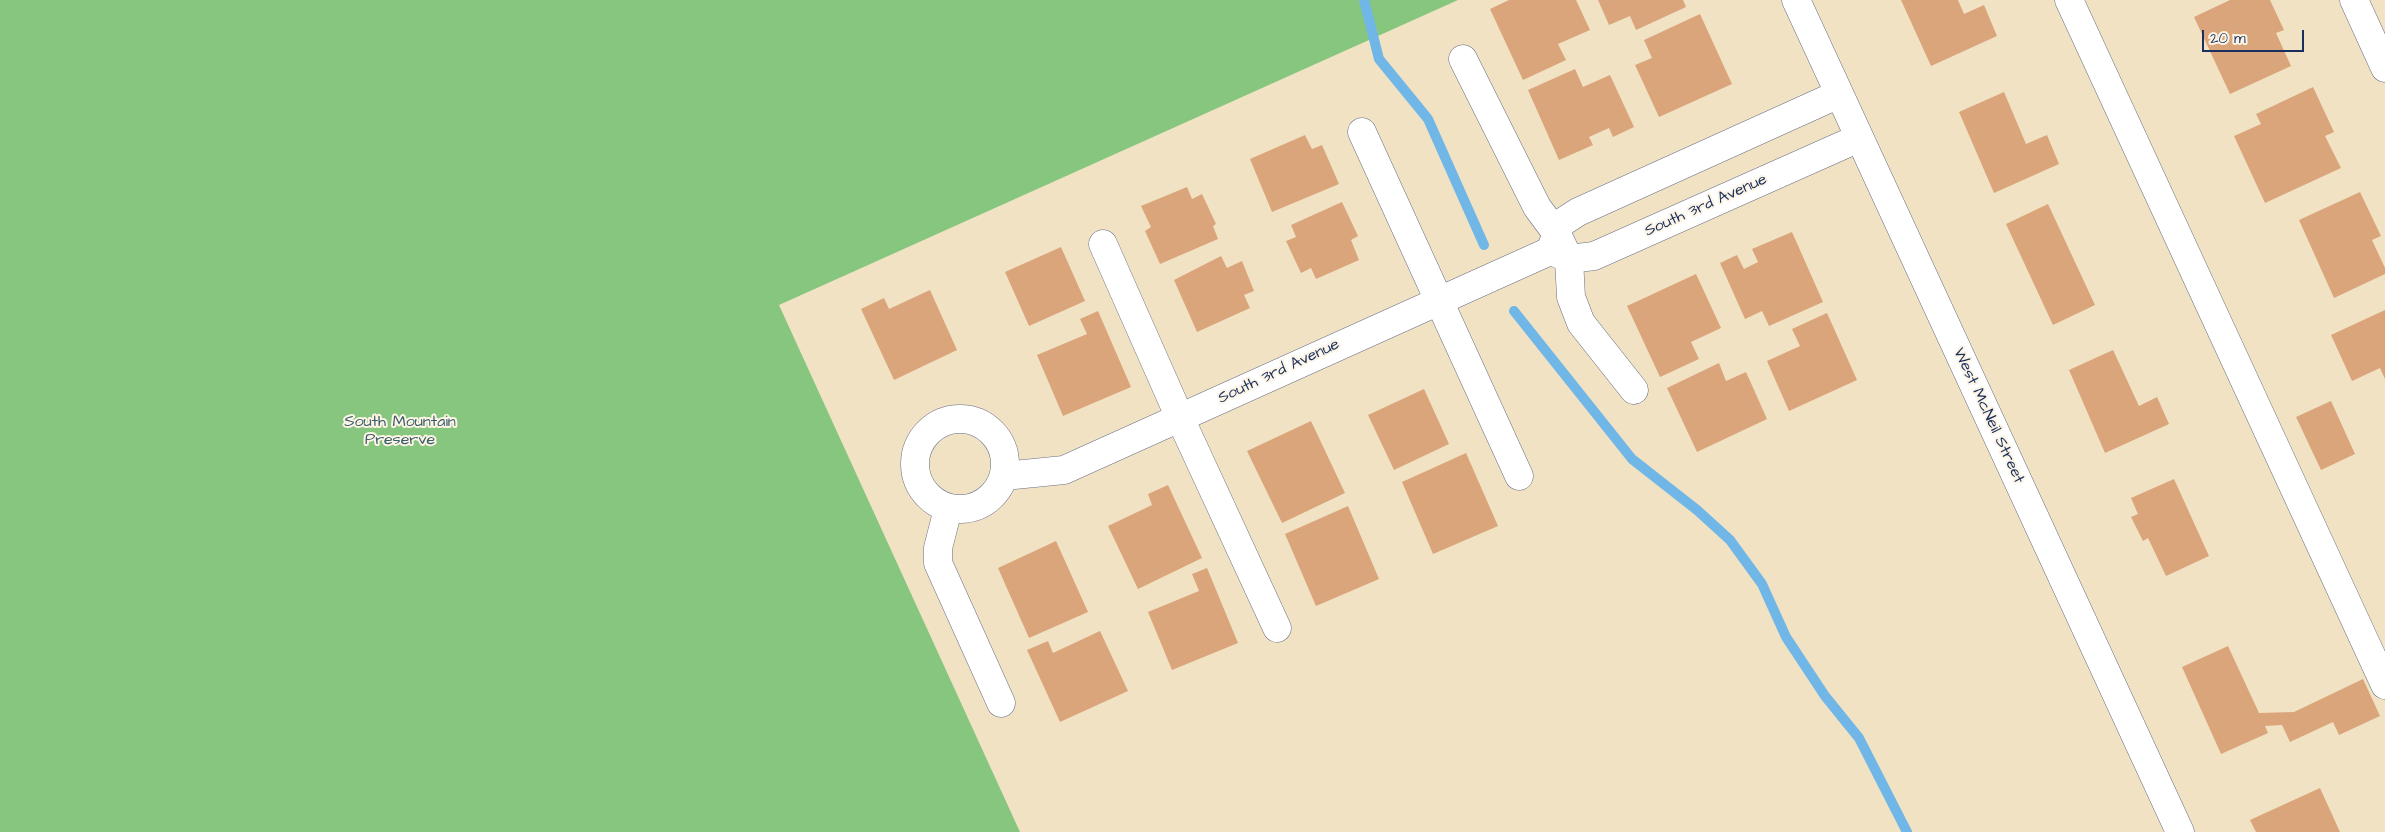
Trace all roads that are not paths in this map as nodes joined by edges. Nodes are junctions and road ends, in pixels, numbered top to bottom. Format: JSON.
{"nodes":[{"id":1,"x":1796,"y":0,"type":"edge"},
{"id":2,"x":2069,"y":0,"type":"edge"},
{"id":3,"x":2354,"y":0,"type":"edge"},
{"id":4,"x":1463,"y":59,"type":"dead end"},
{"id":5,"x":2385,"y":68,"type":"edge"},
{"id":6,"x":1839,"y":94,"type":"junction"},
{"id":7,"x":1362,"y":132,"type":"dead end"},
{"id":8,"x":1859,"y":138,"type":"junction"},
{"id":9,"x":1103,"y":244,"type":"dead end"},
{"id":10,"x":1558,"y":248,"type":"junction"},
{"id":11,"x":1439,"y":299,"type":"junction"},
{"id":12,"x":1634,"y":390,"type":"dead end"},
{"id":13,"x":1180,"y":418,"type":"junction"},
{"id":14,"x":1004,"y":476,"type":"junction"},
{"id":15,"x":1519,"y":476,"type":"dead end"},
{"id":16,"x":948,"y":509,"type":"junction"},
{"id":17,"x":1277,"y":628,"type":"dead end"},
{"id":18,"x":2385,"y":685,"type":"edge"},
{"id":19,"x":1001,"y":703,"type":"dead end"},
{"id":20,"x":2180,"y":832,"type":"edge"}],
"edges":[{"from":1,"to":6,"type":"street","name":"West McNeil Street"},
{"from":2,"to":18,"type":"street"},
{"from":3,"to":5,"type":"street"},
{"from":4,"to":10,"type":"street"},
{"from":6,"to":8,"type":"street","name":"West McNeil Street"},
{"from":6,"to":10,"type":"street","name":"South 3rd Avenue"},
{"from":7,"to":11,"type":"street"},
{"from":8,"to":10,"type":"street","name":"South 3rd Avenue"},
{"from":8,"to":20,"type":"street","name":"West McNeil Street"},
{"from":9,"to":13,"type":"street"},
{"from":10,"to":11,"type":"street","name":"South 3rd Avenue"},
{"from":10,"to":12,"type":"street"},
{"from":11,"to":13,"type":"street","name":"South 3rd Avenue"},
{"from":11,"to":15,"type":"street"},
{"from":13,"to":14,"type":"street","name":"South 3rd Avenue"},
{"from":13,"to":17,"type":"street"},
{"from":14,"to":16,"type":"street"},
{"from":14,"to":16,"type":"street"},
{"from":16,"to":19,"type":"street"}]}
